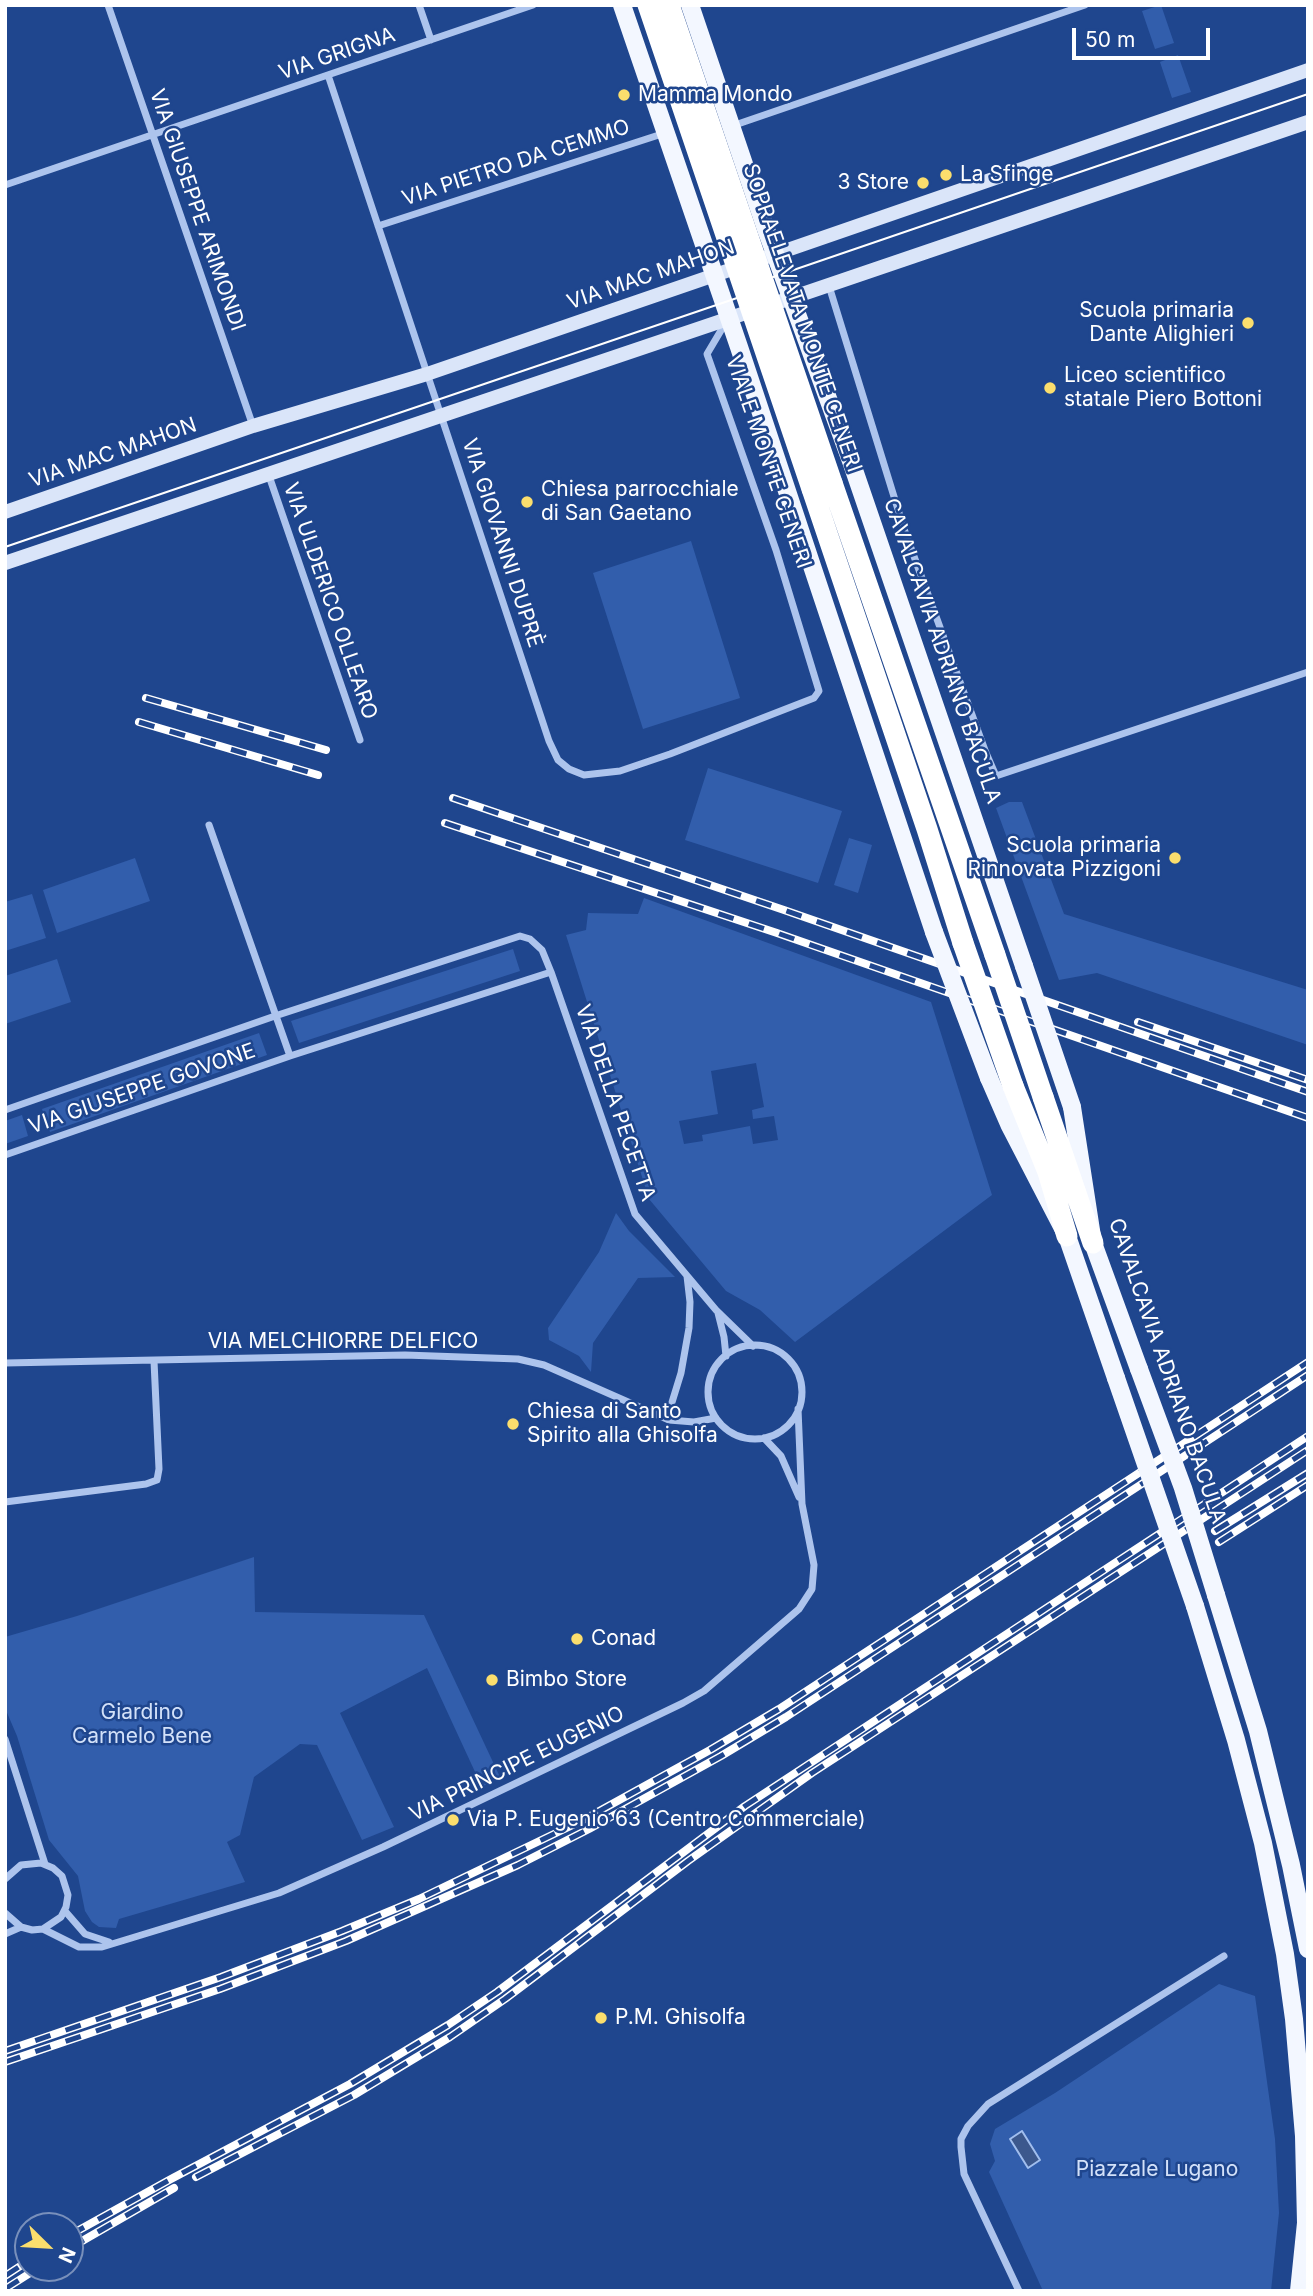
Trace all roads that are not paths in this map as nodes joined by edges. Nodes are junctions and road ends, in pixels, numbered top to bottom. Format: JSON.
{"nodes":[{"id":1,"x":108,"y":5,"type":"edge"},
{"id":2,"x":418,"y":5,"type":"edge"},
{"id":3,"x":533,"y":5,"type":"edge"},
{"id":4,"x":622,"y":5,"type":"edge"},
{"id":5,"x":648,"y":5,"type":"edge"},
{"id":6,"x":669,"y":5,"type":"edge"},
{"id":7,"x":690,"y":5,"type":"edge"},
{"id":8,"x":1085,"y":5,"type":"edge"},
{"id":9,"x":431,"y":40,"type":"junction"},
{"id":10,"x":1308,"y":70,"type":"edge"},
{"id":11,"x":328,"y":75,"type":"junction"},
{"id":12,"x":1308,"y":122,"type":"edge"},
{"id":13,"x":732,"y":126,"type":"junction"},
{"id":14,"x":665,"y":133,"type":"junction"},
{"id":15,"x":152,"y":135,"type":"junction"},
{"id":16,"x":5,"y":185,"type":"edge"},
{"id":17,"x":752,"y":185,"type":"junction"},
{"id":18,"x":691,"y":209,"type":"junction"},
{"id":19,"x":378,"y":226,"type":"junction"},
{"id":20,"x":776,"y":254,"type":"junction"},
{"id":21,"x":714,"y":275,"type":"junction"},
{"id":22,"x":829,"y":285,"type":"junction"},
{"id":23,"x":791,"y":297,"type":"junction"},
{"id":24,"x":729,"y":319,"type":"junction"},
{"id":25,"x":427,"y":374,"type":"junction"},
{"id":26,"x":441,"y":416,"type":"junction"},
{"id":27,"x":253,"y":426,"type":"junction"},
{"id":28,"x":267,"y":473,"type":"junction"},
{"id":29,"x":822,"y":486,"type":"junction"},
{"id":30,"x":5,"y":512,"type":"edge"},
{"id":31,"x":5,"y":563,"type":"edge"},
{"id":32,"x":1308,"y":672,"type":"edge"},
{"id":33,"x":814,"y":698,"type":"joint"},
{"id":34,"x":360,"y":740,"type":"dead end"},
{"id":35,"x":209,"y":825,"type":"dead end"},
{"id":36,"x":520,"y":936,"type":"joint"},
{"id":37,"x":551,"y":972,"type":"junction"},
{"id":38,"x":275,"y":1016,"type":"junction"},
{"id":39,"x":290,"y":1056,"type":"junction"},
{"id":40,"x":5,"y":1110,"type":"edge"},
{"id":41,"x":5,"y":1155,"type":"edge"},
{"id":42,"x":1067,"y":1236,"type":"junction"},
{"id":43,"x":1093,"y":1243,"type":"junction"},
{"id":44,"x":686,"y":1275,"type":"junction"},
{"id":45,"x":716,"y":1310,"type":"junction"},
{"id":46,"x":753,"y":1346,"type":"junction"},
{"id":47,"x":726,"y":1356,"type":"junction"},
{"id":48,"x":154,"y":1361,"type":"junction"},
{"id":49,"x":5,"y":1363,"type":"edge"},
{"id":50,"x":798,"y":1409,"type":"junction"},
{"id":51,"x":716,"y":1418,"type":"junction"},
{"id":52,"x":670,"y":1420,"type":"junction"},
{"id":53,"x":764,"y":1438,"type":"junction"},
{"id":54,"x":5,"y":1502,"type":"edge"},
{"id":55,"x":802,"y":1504,"type":"junction"},
{"id":56,"x":5,"y":1739,"type":"edge"},
{"id":57,"x":45,"y":1864,"type":"junction"},
{"id":58,"x":5,"y":1879,"type":"edge"},
{"id":59,"x":65,"y":1911,"type":"junction"},
{"id":60,"x":5,"y":1913,"type":"edge"},
{"id":61,"x":21,"y":1927,"type":"junction"},
{"id":62,"x":43,"y":1929,"type":"junction"},
{"id":63,"x":5,"y":1934,"type":"edge"},
{"id":64,"x":121,"y":1942,"type":"junction"},
{"id":65,"x":1308,"y":1949,"type":"edge"},
{"id":66,"x":1224,"y":1956,"type":"dead end"},
{"id":67,"x":1019,"y":2291,"type":"edge"},
{"id":68,"x":1299,"y":2291,"type":"edge"}],
"edges":[{"from":1,"to":15,"type":"street","name":"VIA GIUSEPPE ARIMONDI"},
{"from":2,"to":9,"type":"street"},
{"from":3,"to":9,"type":"street","name":"VIA GRIGNA"},
{"from":4,"to":14,"type":"main road"},
{"from":5,"to":29,"type":"highway","name":"SOPRAELEVATA MONTE CENERI","bridge":true},
{"from":6,"to":29,"type":"highway","name":"SOPRAELEVATA MONTE CENERI","bridge":true},
{"from":7,"to":13,"type":"main road"},
{"from":8,"to":13,"type":"street"},
{"from":9,"to":11,"type":"street","name":"VIA GRIGNA"},
{"from":10,"to":20,"type":"main road","name":"VIA MAC MAHON"},
{"from":11,"to":15,"type":"street","name":"VIA GRIGNA"},
{"from":11,"to":19,"type":"street","name":"VIA GIOVANNI DUPRÈ"},
{"from":12,"to":22,"type":"main road"},
{"from":13,"to":17,"type":"main road"},
{"from":14,"to":18,"type":"main road"},
{"from":14,"to":19,"type":"street","name":"VIA PIETRO DA CEMMO"},
{"from":15,"to":16,"type":"street","name":"VIA GRIGNA"},
{"from":15,"to":27,"type":"street","name":"VIA GIUSEPPE ARIMONDI"},
{"from":17,"to":18,"type":"main road"},
{"from":17,"to":20,"type":"main road"},
{"from":18,"to":21,"type":"main road"},
{"from":19,"to":25,"type":"street","name":"VIA GIOVANNI DUPRÈ"},
{"from":20,"to":21,"type":"main road","name":"VIA MAC MAHON"},
{"from":20,"to":23,"type":"main road"},
{"from":21,"to":24,"type":"main road"},
{"from":21,"to":25,"type":"main road","name":"VIA MAC MAHON"},
{"from":22,"to":23,"type":"main road"},
{"from":22,"to":32,"type":"street"},
{"from":23,"to":24,"type":"main road"},
{"from":23,"to":43,"type":"main road","name":"CAVALCAVIA ADRIANO BACULA","bridge":true},
{"from":24,"to":26,"type":"main road"},
{"from":24,"to":33,"type":"street","name":"VIALE MONTE CENERI"},
{"from":24,"to":42,"type":"main road","bridge":true},
{"from":25,"to":26,"type":"street","name":"VIA GIOVANNI DUPRÈ"},
{"from":25,"to":27,"type":"main road","name":"VIA MAC MAHON"},
{"from":26,"to":28,"type":"main road"},
{"from":26,"to":33,"type":"street","name":"VIA GIOVANNI DUPRÈ"},
{"from":27,"to":30,"type":"main road","name":"VIA MAC MAHON"},
{"from":28,"to":31,"type":"main road"},
{"from":28,"to":34,"type":"street","name":"VIA ULDERICO OLLEARO"},
{"from":29,"to":42,"type":"highway","name":"SOPRAELEVATA MONTE CENERI","bridge":true},
{"from":29,"to":43,"type":"highway","name":"SOPRAELEVATA MONTE CENERI","bridge":true},
{"from":35,"to":38,"type":"street"},
{"from":36,"to":37,"type":"street","name":"VIA DELLA PECETTA"},
{"from":36,"to":38,"type":"street","name":"VIA GIUSEPPE GOVONE"},
{"from":37,"to":39,"type":"street","name":"VIA GIUSEPPE GOVONE"},
{"from":37,"to":44,"type":"street","name":"VIA DELLA PECETTA"},
{"from":38,"to":39,"type":"street","name":"VIA GIUSEPPE GOVONE"},
{"from":38,"to":40,"type":"street","name":"VIA GIUSEPPE GOVONE"},
{"from":39,"to":41,"type":"street","name":"VIA GIUSEPPE GOVONE"},
{"from":42,"to":68,"type":"main road","bridge":true},
{"from":43,"to":65,"type":"main road","name":"CAVALCAVIA ADRIANO BACULA","bridge":true},
{"from":44,"to":45,"type":"street","name":"VIA DELLA PECETTA"},
{"from":44,"to":52,"type":"street"},
{"from":45,"to":46,"type":"street","name":"VIA DELLA PECETTA"},
{"from":45,"to":47,"type":"street","name":"VIA DELLA PECETTA"},
{"from":46,"to":47,"type":"street"},
{"from":46,"to":50,"type":"street","name":"VIA DELLA PECETTA"},
{"from":47,"to":51,"type":"street"},
{"from":48,"to":49,"type":"street","name":"VIA MELCHIORRE DELFICO"},
{"from":48,"to":52,"type":"street","name":"VIA MELCHIORRE DELFICO"},
{"from":48,"to":54,"type":"street"},
{"from":50,"to":53,"type":"street"},
{"from":50,"to":55,"type":"street","name":"VIA PRINCIPE EUGENIO"},
{"from":51,"to":52,"type":"street","name":"VIA MELCHIORRE DELFICO"},
{"from":51,"to":53,"type":"street"},
{"from":53,"to":55,"type":"street","name":"VIA PRINCIPE EUGENIO"},
{"from":55,"to":64,"type":"street","name":"VIA PRINCIPE EUGENIO"},
{"from":56,"to":57,"type":"street"},
{"from":57,"to":58,"type":"street"},
{"from":57,"to":59,"type":"street"},
{"from":59,"to":62,"type":"street"},
{"from":59,"to":64,"type":"street","name":"VIA PRINCIPE EUGENIO"},
{"from":60,"to":61,"type":"street"},
{"from":61,"to":62,"type":"street","name":"VIA PRINCIPE EUGENIO"},
{"from":61,"to":63,"type":"street","name":"VIA PRINCIPE EUGENIO"},
{"from":62,"to":64,"type":"street","name":"VIA PRINCIPE EUGENIO"},
{"from":66,"to":67,"type":"street"}]}
